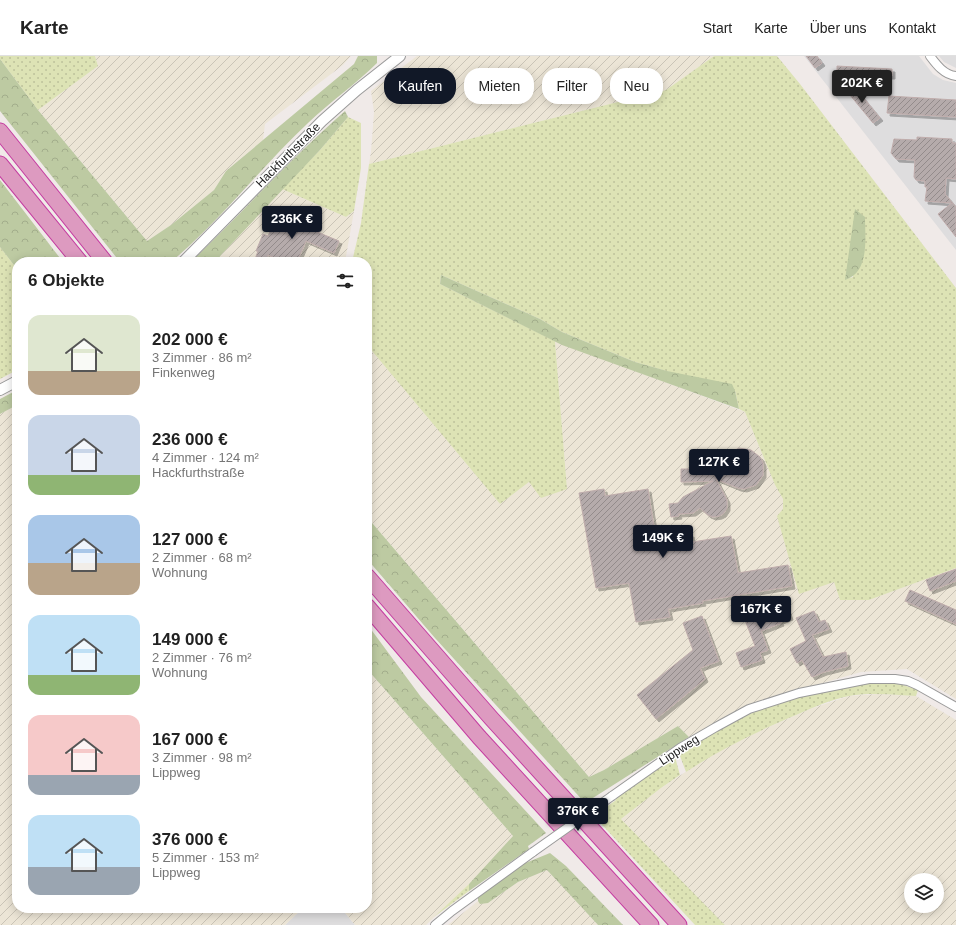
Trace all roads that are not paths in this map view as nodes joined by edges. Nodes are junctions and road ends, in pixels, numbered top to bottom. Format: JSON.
{"nodes":[{"id":1,"x":930,"y":56,"type":"edge"},
{"id":2,"x":394,"y":58,"type":"edge"},
{"id":3,"x":956,"y":76,"type":"edge"},
{"id":4,"x":0,"y":131,"type":"edge"},
{"id":5,"x":0,"y":164,"type":"edge"},
{"id":6,"x":76,"y":257,"type":"edge"},
{"id":7,"x":101,"y":257,"type":"edge"},
{"id":8,"x":189,"y":257,"type":"edge"},
{"id":9,"x":12,"y":384,"type":"edge"},
{"id":10,"x":0,"y":390,"type":"edge"},
{"id":11,"x":372,"y":582,"type":"edge"},
{"id":12,"x":372,"y":612,"type":"edge"},
{"id":13,"x":956,"y":707,"type":"edge"},
{"id":14,"x":435,"y":925,"type":"edge"},
{"id":15,"x":650,"y":925,"type":"edge"},
{"id":16,"x":679,"y":925,"type":"edge"}],
"edges":[{"from":1,"to":3,"type":"street"},
{"from":2,"to":8,"type":"street","name":"Hackfurthstraße"},
{"from":4,"to":7,"type":"highway"},
{"from":5,"to":6,"type":"highway"},
{"from":9,"to":10,"type":"street"},
{"from":11,"to":16,"type":"highway"},
{"from":12,"to":15,"type":"highway"},
{"from":13,"to":14,"type":"street","name":"Lippweg","bridge":true}]}
